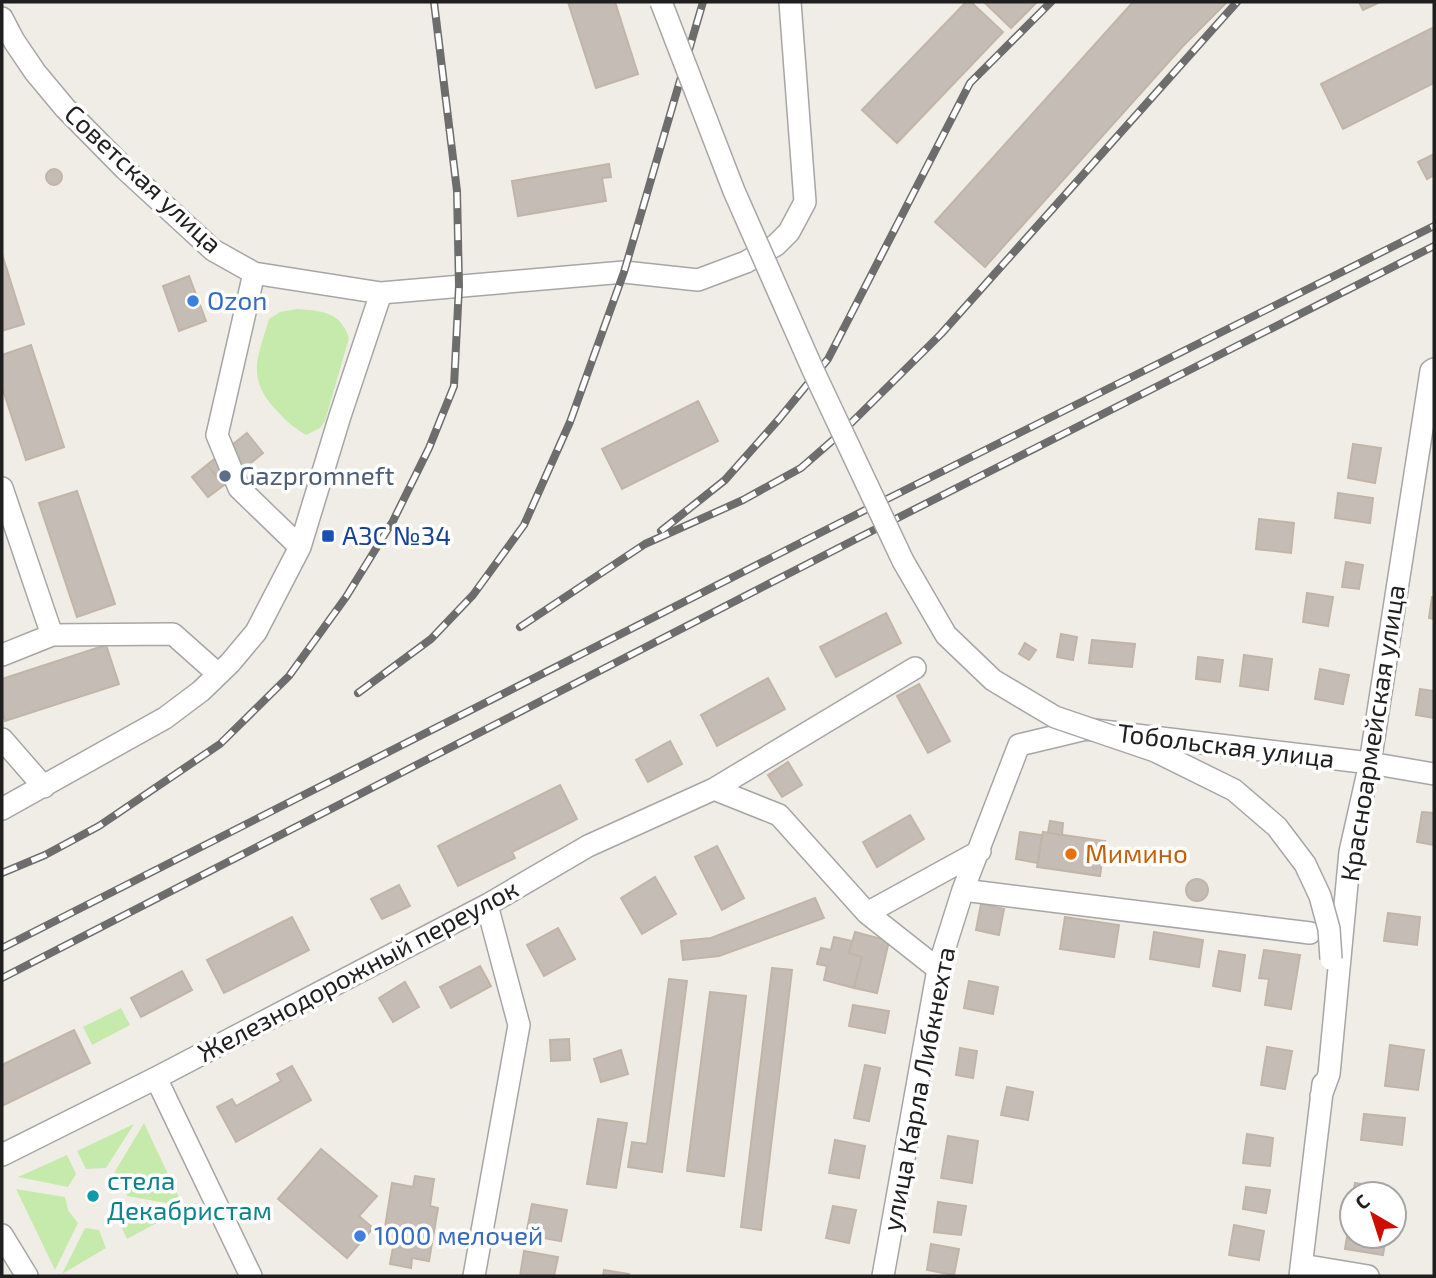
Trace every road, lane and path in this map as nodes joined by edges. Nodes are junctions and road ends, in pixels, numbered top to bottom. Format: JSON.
{"nodes":[{"id":1,"x":661,"y":2,"type":"edge"},
{"id":2,"x":790,"y":2,"type":"edge"},
{"id":3,"x":2,"y":18,"type":"edge"},
{"id":4,"x":8,"y":43,"type":"edge"},
{"id":5,"x":254,"y":272,"type":"junction"},
{"id":6,"x":381,"y":293,"type":"junction"},
{"id":7,"x":1432,"y":370,"type":"edge"},
{"id":8,"x":2,"y":488,"type":"edge"},
{"id":9,"x":300,"y":547,"type":"junction"},
{"id":10,"x":52,"y":635,"type":"junction"},
{"id":11,"x":2,"y":655,"type":"edge"},
{"id":12,"x":915,"y":668,"type":"dead end"},
{"id":13,"x":218,"y":674,"type":"junction"},
{"id":14,"x":3,"y":741,"type":"edge"},
{"id":15,"x":1019,"y":745,"type":"joint"},
{"id":16,"x":1370,"y":763,"type":"junction"},
{"id":17,"x":1434,"y":774,"type":"edge"},
{"id":18,"x":44,"y":787,"type":"junction"},
{"id":19,"x":714,"y":789,"type":"junction"},
{"id":20,"x":2,"y":809,"type":"edge"},
{"id":21,"x":980,"y":851,"type":"junction"},
{"id":22,"x":963,"y":890,"type":"junction"},
{"id":23,"x":487,"y":905,"type":"junction"},
{"id":24,"x":867,"y":913,"type":"junction"},
{"id":25,"x":1310,"y":933,"type":"dead end"},
{"id":26,"x":939,"y":969,"type":"junction"},
{"id":27,"x":156,"y":1078,"type":"junction"},
{"id":28,"x":1321,"y":1096,"type":"junction"},
{"id":29,"x":2,"y":1156,"type":"edge"},
{"id":30,"x":2,"y":1235,"type":"edge"},
{"id":31,"x":1301,"y":1271,"type":"edge"},
{"id":32,"x":27,"y":1276,"type":"edge"},
{"id":33,"x":251,"y":1276,"type":"edge"},
{"id":34,"x":474,"y":1276,"type":"edge"},
{"id":35,"x":883,"y":1276,"type":"edge"},
{"id":36,"x":1368,"y":1276,"type":"edge"}],
"edges":[{"from":1,"to":28,"type":"street","name":"Красноармейская улица","bridge":true},
{"from":2,"to":6,"type":"street","name":"Советская улица"},
{"from":3,"to":4,"type":"street","name":"Советская улица"},
{"from":4,"to":5,"type":"street","name":"Советская улица"},
{"from":5,"to":6,"type":"street","name":"Советская улица"},
{"from":5,"to":9,"type":"street"},
{"from":6,"to":9,"type":"street"},
{"from":7,"to":16,"type":"street","name":"Красноармейская улица"},
{"from":8,"to":10,"type":"street"},
{"from":9,"to":13,"type":"street"},
{"from":10,"to":11,"type":"street"},
{"from":10,"to":13,"type":"street"},
{"from":12,"to":19,"type":"street","name":"Железнодорожный переулок"},
{"from":13,"to":18,"type":"street"},
{"from":14,"to":18,"type":"street"},
{"from":15,"to":16,"type":"street","name":"Тобольская улица"},
{"from":15,"to":21,"type":"street","name":"улица Карла Либкнехта"},
{"from":16,"to":17,"type":"street","name":"Тобольская улица"},
{"from":16,"to":28,"type":"street","name":"Красноармейская улица"},
{"from":18,"to":20,"type":"street"},
{"from":19,"to":23,"type":"street","name":"Железнодорожный переулок"},
{"from":19,"to":24,"type":"street"},
{"from":21,"to":22,"type":"street","name":"улица Карла Либкнехта"},
{"from":21,"to":24,"type":"street"},
{"from":22,"to":25,"type":"street"},
{"from":22,"to":26,"type":"street","name":"улица Карла Либкнехта"},
{"from":23,"to":27,"type":"street","name":"Железнодорожный переулок"},
{"from":23,"to":34,"type":"street"},
{"from":24,"to":26,"type":"street"},
{"from":26,"to":35,"type":"street","name":"улица Карла Либкнехта"},
{"from":27,"to":29,"type":"street","name":"Железнодорожный переулок"},
{"from":27,"to":33,"type":"street"},
{"from":28,"to":31,"type":"street","name":"Красноармейская улица"},
{"from":30,"to":32,"type":"street"},
{"from":31,"to":36,"type":"street"}]}
